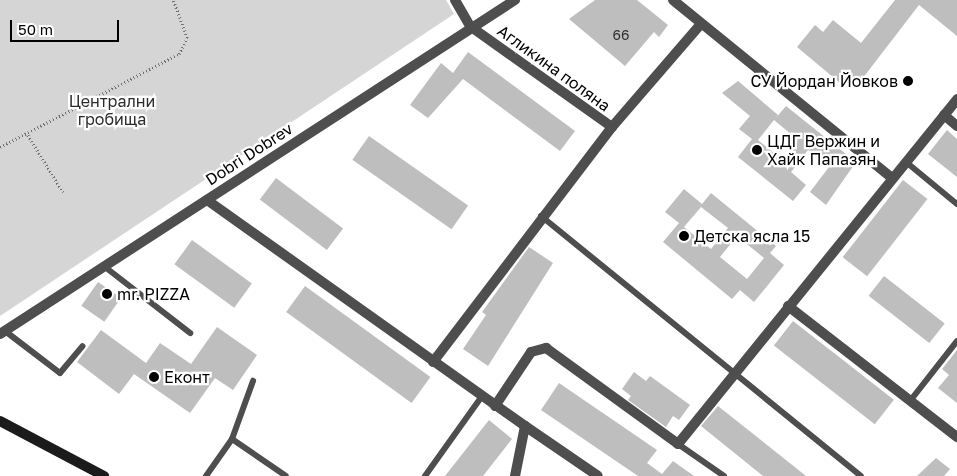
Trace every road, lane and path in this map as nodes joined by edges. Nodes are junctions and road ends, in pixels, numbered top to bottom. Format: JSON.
{"nodes":[{"id":1,"x":173,"y":0,"type":"edge"},
{"id":2,"x":455,"y":0,"type":"edge"},
{"id":3,"x":515,"y":0,"type":"edge"},
{"id":4,"x":673,"y":0,"type":"edge"},
{"id":5,"x":701,"y":24,"type":"junction"},
{"id":6,"x":470,"y":26,"type":"junction"},
{"id":7,"x":957,"y":99,"type":"edge"},
{"id":8,"x":944,"y":115,"type":"junction"},
{"id":9,"x":957,"y":126,"type":"edge"},
{"id":10,"x":612,"y":127,"type":"junction"},
{"id":11,"x":28,"y":135,"type":"junction"},
{"id":12,"x":0,"y":147,"type":"edge"},
{"id":13,"x":906,"y":162,"type":"junction"},
{"id":14,"x":892,"y":178,"type":"junction"},
{"id":15,"x":63,"y":192,"type":"dead end"},
{"id":16,"x":206,"y":200,"type":"junction"},
{"id":17,"x":957,"y":204,"type":"edge"},
{"id":18,"x":541,"y":216,"type":"junction"},
{"id":19,"x":105,"y":267,"type":"junction"},
{"id":20,"x":788,"y":306,"type":"junction"},
{"id":21,"x":2,"y":332,"type":"edge"},
{"id":22,"x":190,"y":333,"type":"dead end"},
{"id":23,"x":957,"y":341,"type":"edge"},
{"id":24,"x":83,"y":346,"type":"dead end"},
{"id":25,"x":433,"y":362,"type":"junction"},
{"id":26,"x":735,"y":372,"type":"junction"},
{"id":27,"x":252,"y":381,"type":"dead end"},
{"id":28,"x":482,"y":396,"type":"junction"},
{"id":29,"x":910,"y":400,"type":"junction"},
{"id":30,"x":495,"y":406,"type":"junction"},
{"id":31,"x":0,"y":421,"type":"edge"},
{"id":32,"x":525,"y":426,"type":"junction"},
{"id":33,"x":957,"y":437,"type":"edge"},
{"id":34,"x":232,"y":439,"type":"junction"},
{"id":35,"x":678,"y":444,"type":"junction"},
{"id":36,"x":104,"y":476,"type":"edge"},
{"id":37,"x":206,"y":476,"type":"edge"},
{"id":38,"x":286,"y":476,"type":"edge"},
{"id":39,"x":426,"y":476,"type":"edge"},
{"id":40,"x":515,"y":476,"type":"edge"},
{"id":41,"x":598,"y":476,"type":"edge"},
{"id":42,"x":724,"y":476,"type":"edge"},
{"id":43,"x":861,"y":476,"type":"edge"}],
"edges":[{"from":1,"to":11,"type":"path"},
{"from":2,"to":6,"type":"street"},
{"from":3,"to":6,"type":"street","name":"Dobri Dobrev"},
{"from":4,"to":5,"type":"street"},
{"from":5,"to":10,"type":"street"},
{"from":5,"to":14,"type":"street"},
{"from":6,"to":10,"type":"street","name":"Агликина поляна"},
{"from":6,"to":16,"type":"street","name":"Dobri Dobrev"},
{"from":7,"to":8,"type":"street"},
{"from":8,"to":9,"type":"street"},
{"from":8,"to":13,"type":"street"},
{"from":10,"to":18,"type":"street","name":"Агликина поляна"},
{"from":11,"to":12,"type":"path"},
{"from":11,"to":15,"type":"path"},
{"from":13,"to":14,"type":"street"},
{"from":13,"to":17,"type":"lane"},
{"from":14,"to":20,"type":"street"},
{"from":16,"to":19,"type":"street","name":"Dobri Dobrev"},
{"from":16,"to":25,"type":"street"},
{"from":18,"to":25,"type":"street","name":"Агликина поляна"},
{"from":18,"to":26,"type":"lane"},
{"from":19,"to":21,"type":"street","name":"Dobri Dobrev"},
{"from":19,"to":22,"type":"lane"},
{"from":20,"to":26,"type":"street"},
{"from":20,"to":29,"type":"street"},
{"from":21,"to":24,"type":"lane"},
{"from":23,"to":29,"type":"lane"},
{"from":25,"to":28,"type":"street"},
{"from":26,"to":35,"type":"street"},
{"from":26,"to":43,"type":"lane"},
{"from":27,"to":34,"type":"lane"},
{"from":28,"to":30,"type":"street"},
{"from":28,"to":39,"type":"lane"},
{"from":29,"to":33,"type":"street"},
{"from":30,"to":32,"type":"street"},
{"from":30,"to":35,"type":"street"},
{"from":31,"to":36,"type":"main road"},
{"from":32,"to":40,"type":"street"},
{"from":32,"to":41,"type":"street"},
{"from":34,"to":37,"type":"lane"},
{"from":34,"to":38,"type":"lane"},
{"from":35,"to":42,"type":"lane"}]}
